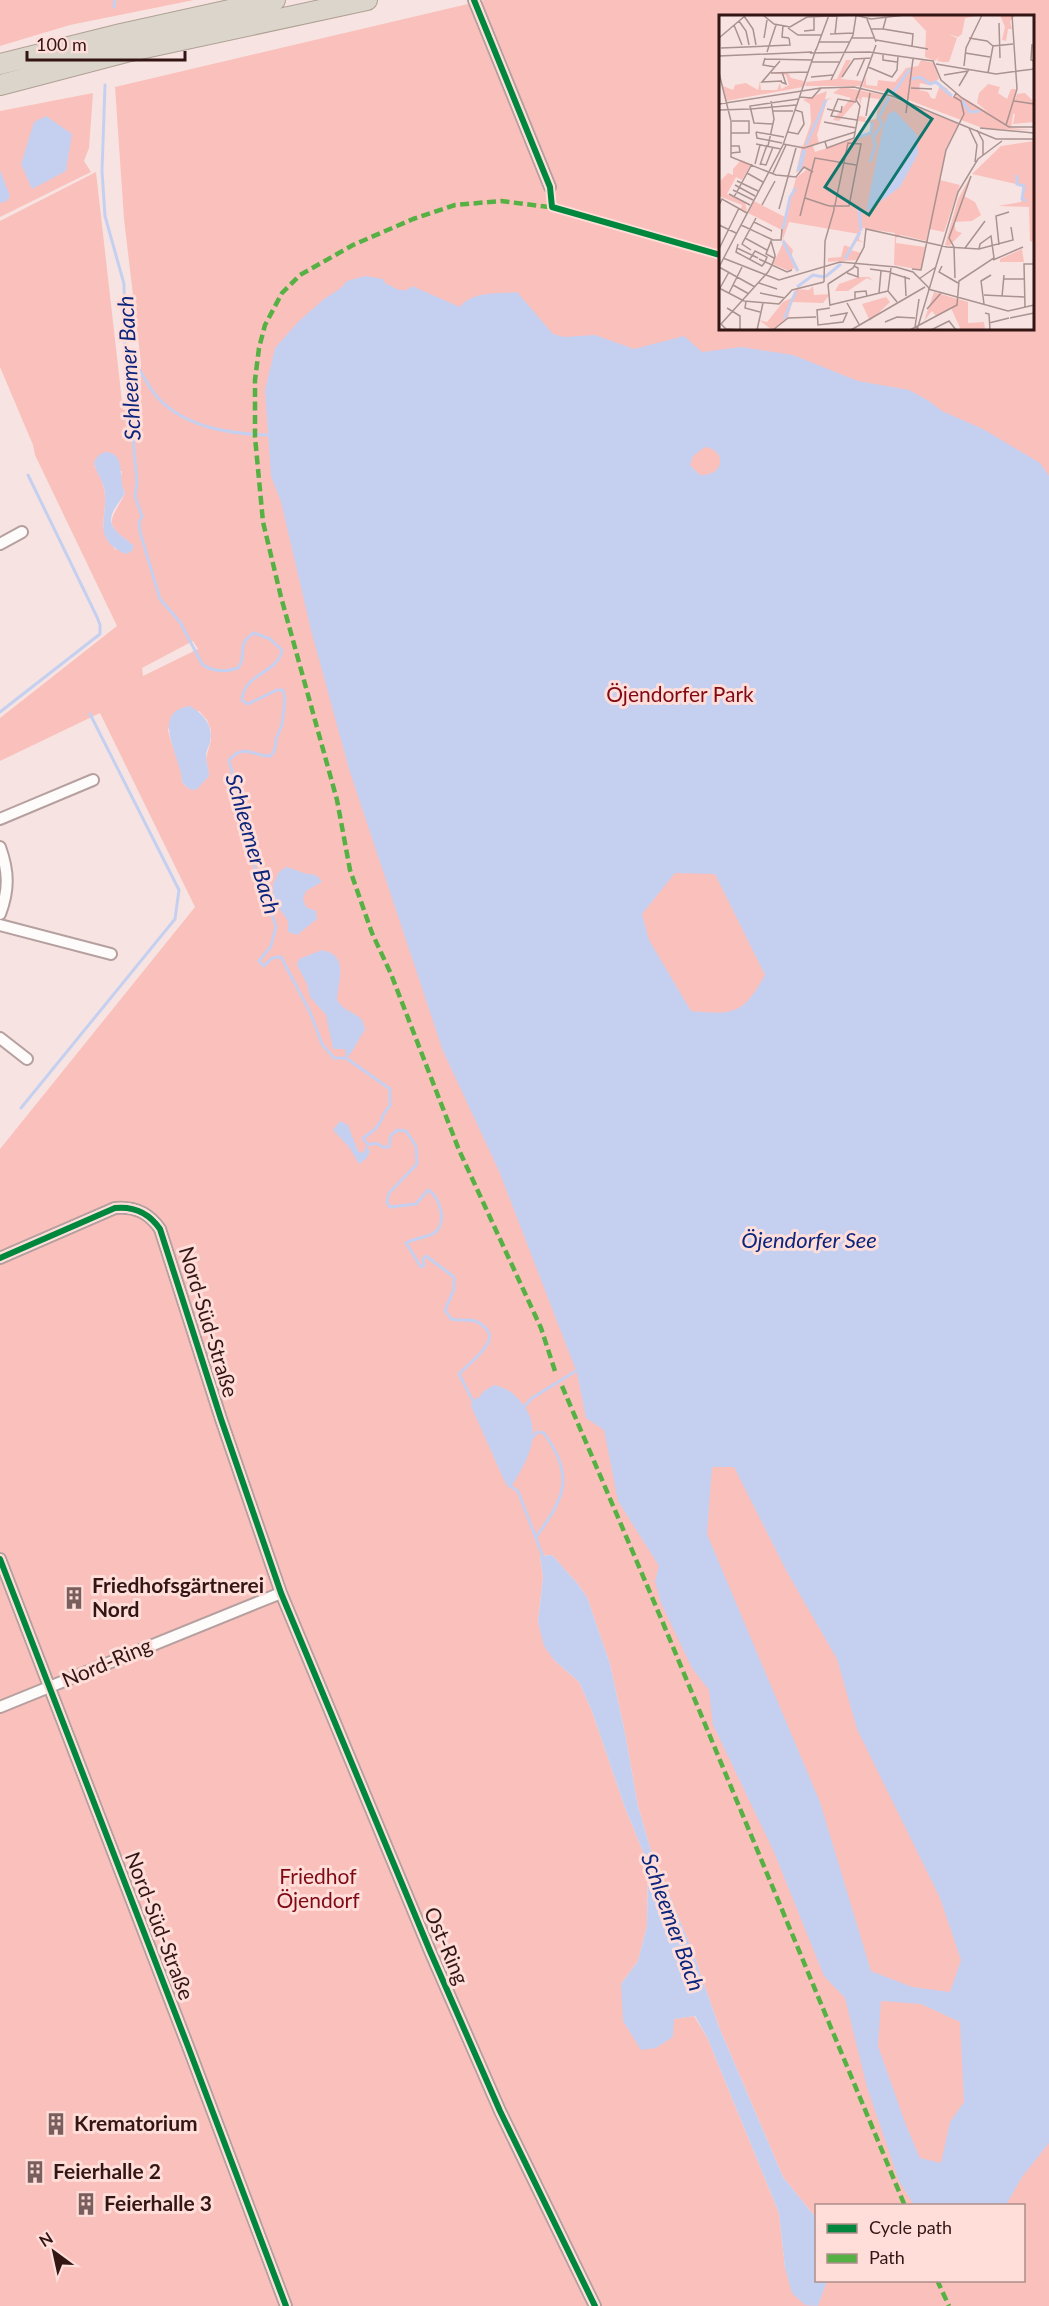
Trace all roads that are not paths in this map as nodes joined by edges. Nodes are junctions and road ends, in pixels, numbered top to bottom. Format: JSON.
{"nodes":[{"id":1,"x":275,"y":0,"type":"edge"},
{"id":2,"x":367,"y":0,"type":"edge"},
{"id":3,"x":475,"y":2,"type":"edge"},
{"id":4,"x":0,"y":64,"type":"edge"},
{"id":5,"x":0,"y":85,"type":"edge"},
{"id":6,"x":549,"y":187,"type":"dead end"},
{"id":7,"x":22,"y":532,"type":"dead end"},
{"id":8,"x":0,"y":544,"type":"edge"},
{"id":9,"x":93,"y":780,"type":"dead end"},
{"id":10,"x":0,"y":819,"type":"edge"},
{"id":11,"x":0,"y":847,"type":"edge"},
{"id":12,"x":0,"y":914,"type":"edge"},
{"id":13,"x":0,"y":925,"type":"edge"},
{"id":14,"x":111,"y":954,"type":"dead end"},
{"id":15,"x":0,"y":1038,"type":"edge"},
{"id":16,"x":27,"y":1059,"type":"dead end"},
{"id":17,"x":0,"y":1258,"type":"edge"},
{"id":18,"x":0,"y":1559,"type":"edge"},
{"id":19,"x":281,"y":1593,"type":"junction"},
{"id":20,"x":48,"y":1688,"type":"junction"},
{"id":21,"x":0,"y":1707,"type":"edge"},
{"id":22,"x":286,"y":2306,"type":"edge"},
{"id":23,"x":595,"y":2306,"type":"edge"}],
"edges":[{"from":1,"to":4,"type":"highway"},
{"from":2,"to":5,"type":"highway"},
{"from":3,"to":6,"type":"street"},
{"from":7,"to":8,"type":"street"},
{"from":9,"to":10,"type":"street"},
{"from":11,"to":12,"type":"street"},
{"from":13,"to":14,"type":"street"},
{"from":15,"to":16,"type":"street"},
{"from":17,"to":19,"type":"street","name":"Nord-Süd-Straße"},
{"from":18,"to":20,"type":"street","name":"Nord-Süd-Straße"},
{"from":19,"to":20,"type":"street","name":"Nord-Ring"},
{"from":19,"to":23,"type":"street","name":"Ost-Ring"},
{"from":20,"to":21,"type":"street","name":"Nord-Ring"},
{"from":20,"to":22,"type":"street","name":"Nord-Süd-Straße"}]}
